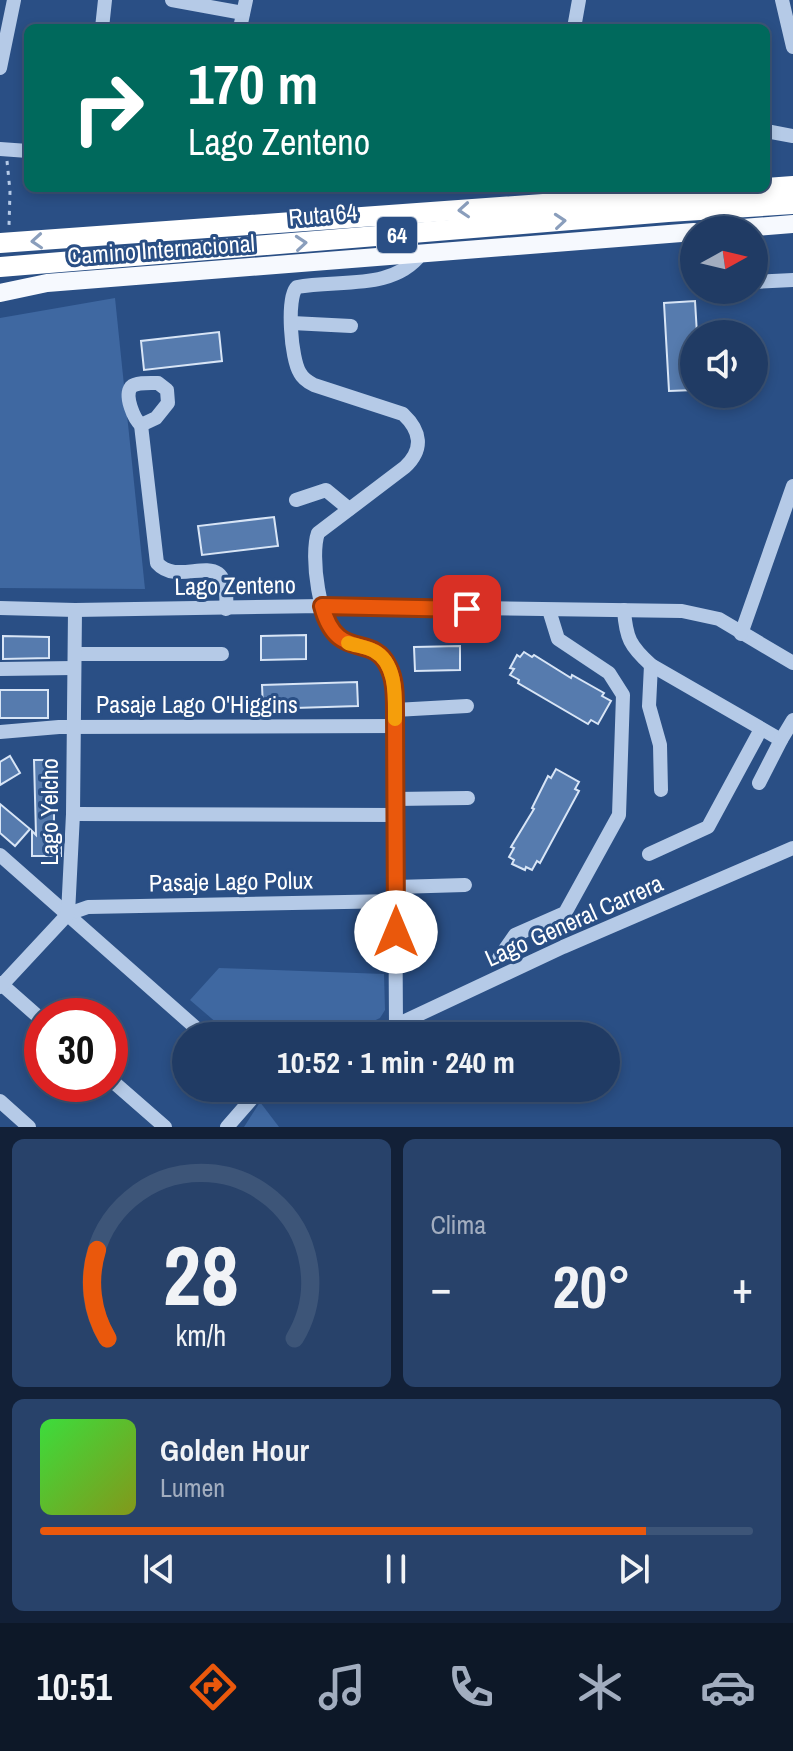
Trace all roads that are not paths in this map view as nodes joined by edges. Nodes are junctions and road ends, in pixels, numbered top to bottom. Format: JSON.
{"nodes":[{"id":1,"x":14,"y":0,"type":"edge"},
{"id":2,"x":105,"y":0,"type":"edge"},
{"id":3,"x":172,"y":0,"type":"edge"},
{"id":4,"x":579,"y":0,"type":"edge"},
{"id":5,"x":782,"y":0,"type":"edge"},
{"id":6,"x":243,"y":14,"type":"edge"},
{"id":7,"x":102,"y":24,"type":"edge"},
{"id":8,"x":575,"y":24,"type":"edge"},
{"id":9,"x":793,"y":47,"type":"edge"},
{"id":10,"x":0,"y":68,"type":"edge"},
{"id":11,"x":770,"y":132,"type":"edge"},
{"id":12,"x":793,"y":136,"type":"edge"},
{"id":13,"x":3,"y":149,"type":"edge"},
{"id":14,"x":24,"y":151,"type":"edge"},
{"id":15,"x":793,"y":186,"type":"edge"},
{"id":16,"x":770,"y":188,"type":"edge"},
{"id":17,"x":710,"y":192,"type":"edge"},
{"id":18,"x":793,"y":204,"type":"edge"},
{"id":19,"x":793,"y":224,"type":"edge"},
{"id":20,"x":768,"y":226,"type":"edge"},
{"id":21,"x":680,"y":233,"type":"edge"},
{"id":22,"x":4,"y":243,"type":"edge"},
{"id":23,"x":421,"y":254,"type":"junction"},
{"id":24,"x":0,"y":267,"type":"edge"},
{"id":25,"x":793,"y":280,"type":"edge"},
{"id":26,"x":768,"y":281,"type":"edge"},
{"id":27,"x":0,"y":293,"type":"edge"},
{"id":28,"x":292,"y":323,"type":"junction"},
{"id":29,"x":351,"y":326,"type":"dead end"},
{"id":30,"x":141,"y":425,"type":"dead end"},
{"id":31,"x":793,"y":486,"type":"edge"},
{"id":32,"x":296,"y":500,"type":"dead end"},
{"id":33,"x":349,"y":509,"type":"junction"},
{"id":34,"x":322,"y":606,"type":"junction"},
{"id":35,"x":0,"y":608,"type":"edge"},
{"id":36,"x":226,"y":609,"type":"junction"},
{"id":37,"x":75,"y":610,"type":"junction"},
{"id":38,"x":549,"y":610,"type":"junction"},
{"id":39,"x":624,"y":610,"type":"junction"},
{"id":40,"x":741,"y":634,"type":"junction"},
{"id":41,"x":222,"y":654,"type":"dead end"},
{"id":42,"x":74,"y":661,"type":"junction"},
{"id":43,"x":793,"y":663,"type":"edge"},
{"id":44,"x":651,"y":665,"type":"junction"},
{"id":45,"x":0,"y":669,"type":"edge"},
{"id":46,"x":467,"y":706,"type":"dead end"},
{"id":47,"x":395,"y":710,"type":"junction"},
{"id":48,"x":793,"y":720,"type":"edge"},
{"id":49,"x":395,"y":726,"type":"junction"},
{"id":50,"x":73,"y":728,"type":"junction"},
{"id":51,"x":761,"y":729,"type":"junction"},
{"id":52,"x":0,"y":732,"type":"edge"},
{"id":53,"x":781,"y":740,"type":"junction"},
{"id":54,"x":759,"y":783,"type":"dead end"},
{"id":55,"x":661,"y":790,"type":"dead end"},
{"id":56,"x":468,"y":798,"type":"dead end"},
{"id":57,"x":395,"y":799,"type":"junction"},
{"id":58,"x":73,"y":814,"type":"junction"},
{"id":59,"x":395,"y":815,"type":"junction"},
{"id":60,"x":793,"y":848,"type":"edge"},
{"id":61,"x":649,"y":854,"type":"dead end"},
{"id":62,"x":0,"y":855,"type":"edge"},
{"id":63,"x":465,"y":885,"type":"dead end"},
{"id":64,"x":396,"y":894,"type":"junction"},
{"id":65,"x":68,"y":914,"type":"junction"},
{"id":66,"x":502,"y":965,"type":"junction"},
{"id":67,"x":1,"y":985,"type":"edge"},
{"id":68,"x":24,"y":1005,"type":"edge"},
{"id":69,"x":189,"y":1022,"type":"edge"},
{"id":70,"x":396,"y":1022,"type":"edge"},
{"id":71,"x":403,"y":1022,"type":"edge"},
{"id":72,"x":128,"y":1095,"type":"edge"},
{"id":73,"x":0,"y":1101,"type":"edge"},
{"id":74,"x":249,"y":1102,"type":"edge"},
{"id":75,"x":29,"y":1127,"type":"edge"},
{"id":76,"x":165,"y":1127,"type":"edge"},
{"id":77,"x":227,"y":1127,"type":"edge"}],
"edges":[{"from":1,"to":10,"type":"street"},
{"from":2,"to":7,"type":"street"},
{"from":3,"to":6,"type":"street"},
{"from":4,"to":8,"type":"street"},
{"from":5,"to":9,"type":"street"},
{"from":11,"to":12,"type":"street"},
{"from":13,"to":14,"type":"street"},
{"from":15,"to":16,"type":"highway","name":"Ruta 64","number":"64","one_way":true},
{"from":17,"to":22,"type":"highway","name":"Ruta 64","number":"64","one_way":true},
{"from":24,"to":18,"type":"highway","name":"Ruta 64","number":"64","one_way":true},
{"from":19,"to":20,"type":"main road"},
{"from":21,"to":23,"type":"main road","name":"Camino Internacional"},
{"from":23,"to":27,"type":"main road","name":"Camino Internacional"},
{"from":23,"to":28,"type":"street","name":"Camino Internacional"},
{"from":25,"to":26,"type":"street"},
{"from":28,"to":29,"type":"street"},
{"from":28,"to":33,"type":"street"},
{"from":30,"to":36,"type":"street"},
{"from":31,"to":40,"type":"street"},
{"from":32,"to":33,"type":"street"},
{"from":33,"to":34,"type":"street"},
{"from":34,"to":36,"type":"street","name":"Lago Zenteno"},
{"from":34,"to":38,"type":"street","name":"Lago Zenteno"},
{"from":34,"to":47,"type":"street"},
{"from":35,"to":37,"type":"street","name":"Lago Zenteno"},
{"from":36,"to":37,"type":"street","name":"Lago Zenteno"},
{"from":37,"to":42,"type":"street","name":"Lago Yelcho"},
{"from":38,"to":39,"type":"street","name":"Lago Zenteno"},
{"from":38,"to":66,"type":"street"},
{"from":39,"to":40,"type":"street","name":"Lago Zenteno"},
{"from":39,"to":44,"type":"street"},
{"from":40,"to":43,"type":"street","name":"Lago Zenteno"},
{"from":41,"to":42,"type":"street"},
{"from":42,"to":45,"type":"street"},
{"from":42,"to":50,"type":"street","name":"Lago Yelcho"},
{"from":44,"to":51,"type":"street"},
{"from":44,"to":55,"type":"street"},
{"from":46,"to":47,"type":"street"},
{"from":47,"to":49,"type":"street"},
{"from":48,"to":53,"type":"street"},
{"from":49,"to":50,"type":"street","name":"Pasaje Lago O'Higgins"},
{"from":49,"to":57,"type":"street"},
{"from":50,"to":52,"type":"street","name":"Pasaje Lago O'Higgins"},
{"from":50,"to":58,"type":"street","name":"Lago Yelcho"},
{"from":51,"to":53,"type":"street"},
{"from":51,"to":61,"type":"street"},
{"from":53,"to":54,"type":"street"},
{"from":56,"to":57,"type":"street"},
{"from":57,"to":59,"type":"street"},
{"from":58,"to":59,"type":"street"},
{"from":58,"to":65,"type":"street","name":"Lago Yelcho"},
{"from":59,"to":64,"type":"street"},
{"from":60,"to":66,"type":"street","name":"Lago General Carrera"},
{"from":62,"to":65,"type":"street"},
{"from":63,"to":64,"type":"street","name":"Pasaje Lago Polux"},
{"from":64,"to":65,"type":"street","name":"Pasaje Lago Polux"},
{"from":64,"to":70,"type":"street"},
{"from":65,"to":67,"type":"street"},
{"from":65,"to":69,"type":"street"},
{"from":66,"to":71,"type":"street","name":"Lago General Carrera"},
{"from":67,"to":68,"type":"street"},
{"from":72,"to":76,"type":"street"},
{"from":73,"to":75,"type":"street"},
{"from":74,"to":77,"type":"street"}]}
